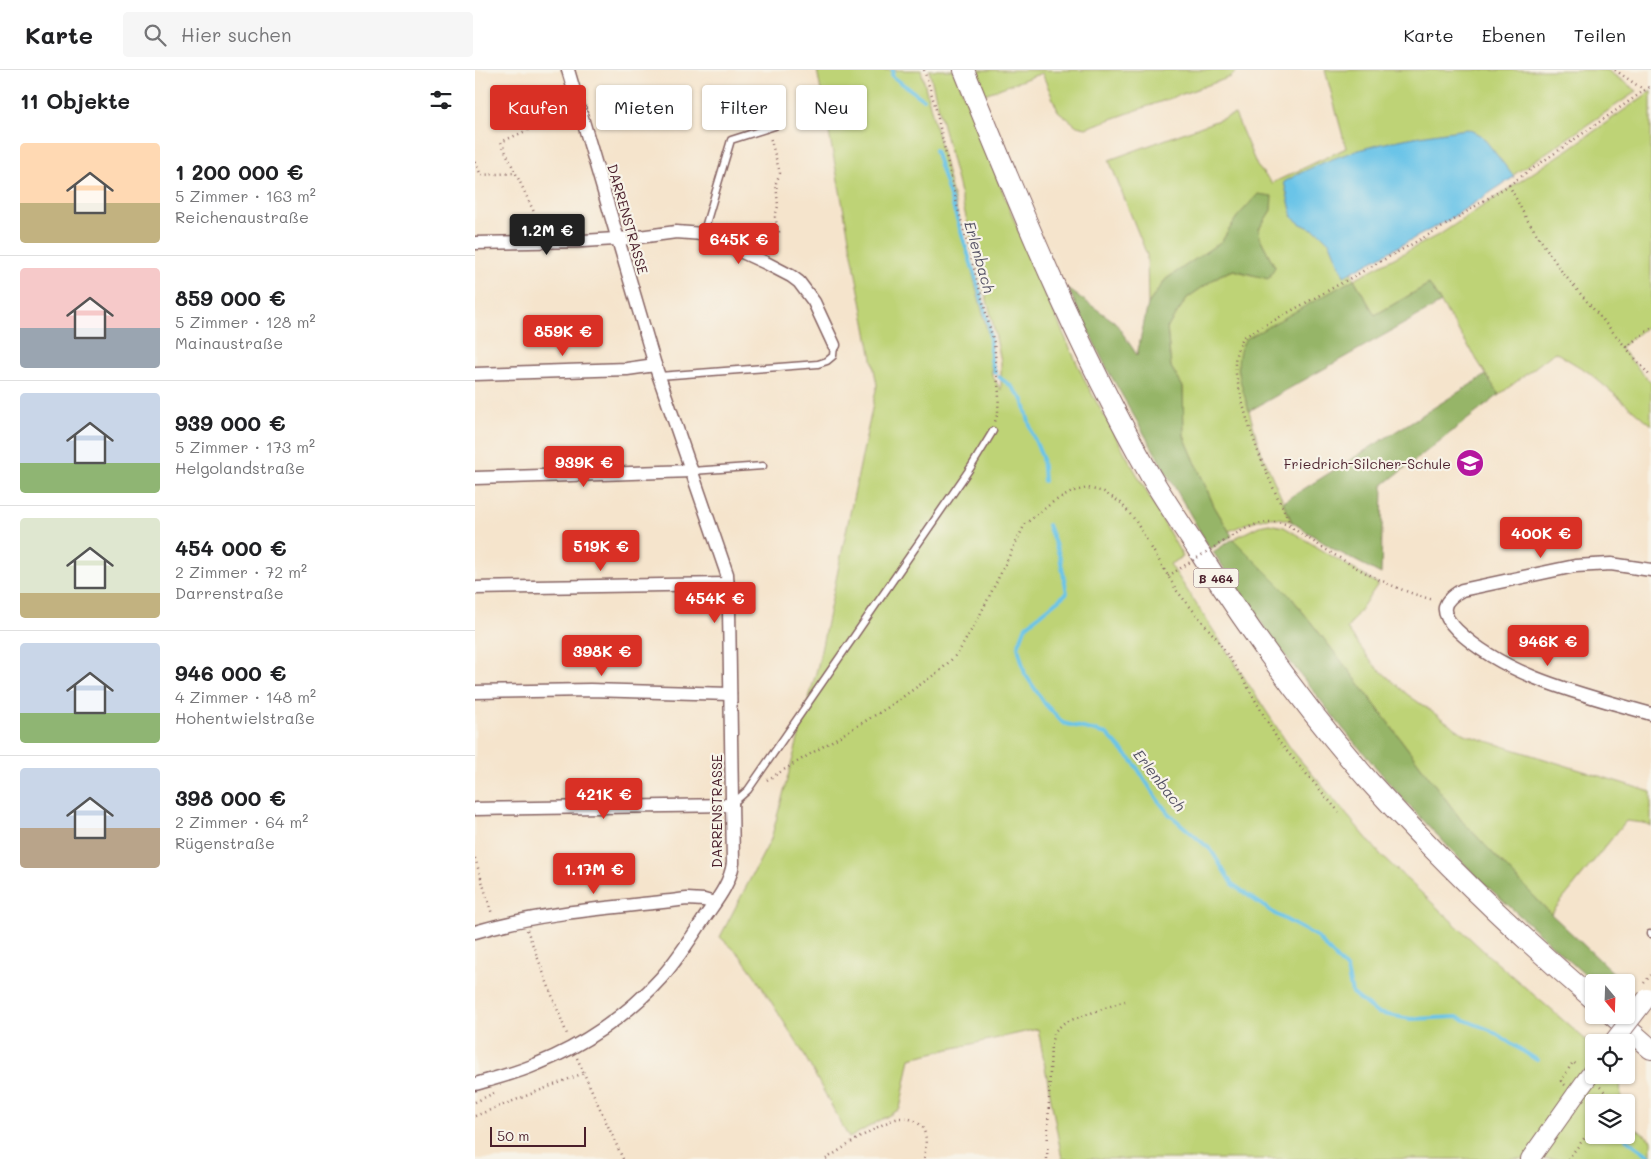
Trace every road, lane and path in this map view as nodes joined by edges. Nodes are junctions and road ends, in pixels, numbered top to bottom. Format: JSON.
{"nodes":[{"id":1,"x":568,"y":70,"type":"edge"},
{"id":2,"x":924,"y":70,"type":"edge"},
{"id":3,"x":965,"y":70,"type":"edge"},
{"id":4,"x":1615,"y":70,"type":"edge"},
{"id":5,"x":572,"y":85,"type":"edge"},
{"id":6,"x":1651,"y":86,"type":"edge"},
{"id":7,"x":1644,"y":90,"type":"junction"},
{"id":8,"x":528,"y":130,"type":"edge"},
{"id":9,"x":586,"y":130,"type":"edge"},
{"id":10,"x":764,"y":130,"type":"edge"},
{"id":11,"x":767,"y":130,"type":"edge"},
{"id":12,"x":475,"y":162,"type":"edge"},
{"id":13,"x":514,"y":173,"type":"junction"},
{"id":14,"x":1509,"y":185,"type":"junction"},
{"id":15,"x":703,"y":234,"type":"junction"},
{"id":16,"x":618,"y":239,"type":"junction"},
{"id":17,"x":548,"y":242,"type":"junction"},
{"id":18,"x":475,"y":243,"type":"edge"},
{"id":19,"x":754,"y":257,"type":"junction"},
{"id":20,"x":1651,"y":328,"type":"edge"},
{"id":21,"x":834,"y":345,"type":"joint"},
{"id":22,"x":1626,"y":347,"type":"junction"},
{"id":23,"x":657,"y":370,"type":"junction"},
{"id":24,"x":475,"y":374,"type":"edge"},
{"id":25,"x":1651,"y":377,"type":"edge"},
{"id":26,"x":993,"y":431,"type":"joint"},
{"id":27,"x":763,"y":466,"type":"dead end"},
{"id":28,"x":692,"y":471,"type":"junction"},
{"id":29,"x":475,"y":478,"type":"edge"},
{"id":30,"x":1293,"y":529,"type":"junction"},
{"id":31,"x":1651,"y":570,"type":"edge"},
{"id":32,"x":1168,"y":576,"type":"junction"},
{"id":33,"x":728,"y":584,"type":"junction"},
{"id":34,"x":475,"y":588,"type":"edge"},
{"id":35,"x":1446,"y":603,"type":"junction"},
{"id":36,"x":475,"y":692,"type":"edge"},
{"id":37,"x":730,"y":694,"type":"junction"},
{"id":38,"x":1651,"y":714,"type":"edge"},
{"id":39,"x":748,"y":790,"type":"junction"},
{"id":40,"x":732,"y":805,"type":"junction"},
{"id":41,"x":475,"y":809,"type":"edge"},
{"id":42,"x":1339,"y":812,"type":"dead end"},
{"id":43,"x":475,"y":858,"type":"edge"},
{"id":44,"x":714,"y":903,"type":"junction"},
{"id":45,"x":523,"y":919,"type":"junction"},
{"id":46,"x":496,"y":925,"type":"junction"},
{"id":47,"x":475,"y":932,"type":"edge"},
{"id":48,"x":1585,"y":992,"type":"edge"},
{"id":49,"x":1649,"y":995,"type":"edge"},
{"id":50,"x":1125,"y":1001,"type":"dead end"},
{"id":51,"x":1622,"y":1024,"type":"edge"},
{"id":52,"x":1619,"y":1034,"type":"edge"},
{"id":53,"x":572,"y":1046,"type":"junction"},
{"id":54,"x":1651,"y":1048,"type":"edge"},
{"id":55,"x":1573,"y":1062,"type":"dead end"},
{"id":56,"x":1585,"y":1078,"type":"edge"},
{"id":57,"x":475,"y":1084,"type":"edge"},
{"id":58,"x":1571,"y":1091,"type":"junction"},
{"id":59,"x":475,"y":1116,"type":"edge"},
{"id":60,"x":1585,"y":1137,"type":"edge"},
{"id":61,"x":623,"y":1159,"type":"edge"},
{"id":62,"x":825,"y":1159,"type":"edge"},
{"id":63,"x":924,"y":1159,"type":"edge"},
{"id":64,"x":1047,"y":1159,"type":"edge"},
{"id":65,"x":1530,"y":1159,"type":"edge"},
{"id":66,"x":1567,"y":1159,"type":"edge"}],
"edges":[{"from":1,"to":5,"type":"street","name":"DARRENSTRASSE"},
{"from":2,"to":26,"type":"path"},
{"from":3,"to":48,"type":"main road","number":"B 464"},
{"from":4,"to":7,"type":"path"},
{"from":6,"to":7,"type":"path"},
{"from":7,"to":14,"type":"path"},
{"from":8,"to":13,"type":"path"},
{"from":9,"to":16,"type":"street","name":"DARRENSTRASSE"},
{"from":10,"to":15,"type":"lane"},
{"from":11,"to":19,"type":"path"},
{"from":12,"to":13,"type":"path"},
{"from":13,"to":17,"type":"path"},
{"from":14,"to":22,"type":"path"},
{"from":14,"to":30,"type":"path"},
{"from":15,"to":16,"type":"street"},
{"from":15,"to":19,"type":"street"},
{"from":16,"to":17,"type":"street"},
{"from":16,"to":23,"type":"street","name":"DARRENSTRASSE"},
{"from":17,"to":18,"type":"street"},
{"from":19,"to":21,"type":"street"},
{"from":20,"to":22,"type":"path"},
{"from":21,"to":23,"type":"lane"},
{"from":22,"to":25,"type":"path"},
{"from":23,"to":24,"type":"street"},
{"from":23,"to":28,"type":"street","name":"DARRENSTRASSE"},
{"from":26,"to":39,"type":"lane"},
{"from":27,"to":28,"type":"lane"},
{"from":28,"to":29,"type":"street"},
{"from":28,"to":33,"type":"street","name":"DARRENSTRASSE"},
{"from":30,"to":32,"type":"path","bridge":true},
{"from":30,"to":35,"type":"path"},
{"from":31,"to":35,"type":"street"},
{"from":32,"to":39,"type":"path"},
{"from":32,"to":42,"type":"path"},
{"from":33,"to":34,"type":"street"},
{"from":33,"to":37,"type":"street","name":"DARRENSTRASSE"},
{"from":35,"to":38,"type":"street"},
{"from":36,"to":37,"type":"street"},
{"from":37,"to":40,"type":"street","name":"DARRENSTRASSE"},
{"from":39,"to":40,"type":"lane"},
{"from":40,"to":41,"type":"street"},
{"from":40,"to":44,"type":"street","name":"DARRENSTRASSE"},
{"from":43,"to":46,"type":"path"},
{"from":44,"to":45,"type":"street"},
{"from":44,"to":53,"type":"street","name":"DARRENSTRASSE"},
{"from":45,"to":46,"type":"street"},
{"from":45,"to":53,"type":"path"},
{"from":46,"to":47,"type":"street"},
{"from":49,"to":52,"type":"street","bridge":true},
{"from":50,"to":64,"type":"path"},
{"from":51,"to":54,"type":"main road"},
{"from":53,"to":57,"type":"street","name":"DARRENSTRASSE"},
{"from":55,"to":58,"type":"path"},
{"from":56,"to":58,"type":"street","bridge":true},
{"from":58,"to":65,"type":"street"},
{"from":59,"to":61,"type":"path"},
{"from":60,"to":66,"type":"path"},
{"from":62,"to":63,"type":"path"}]}
